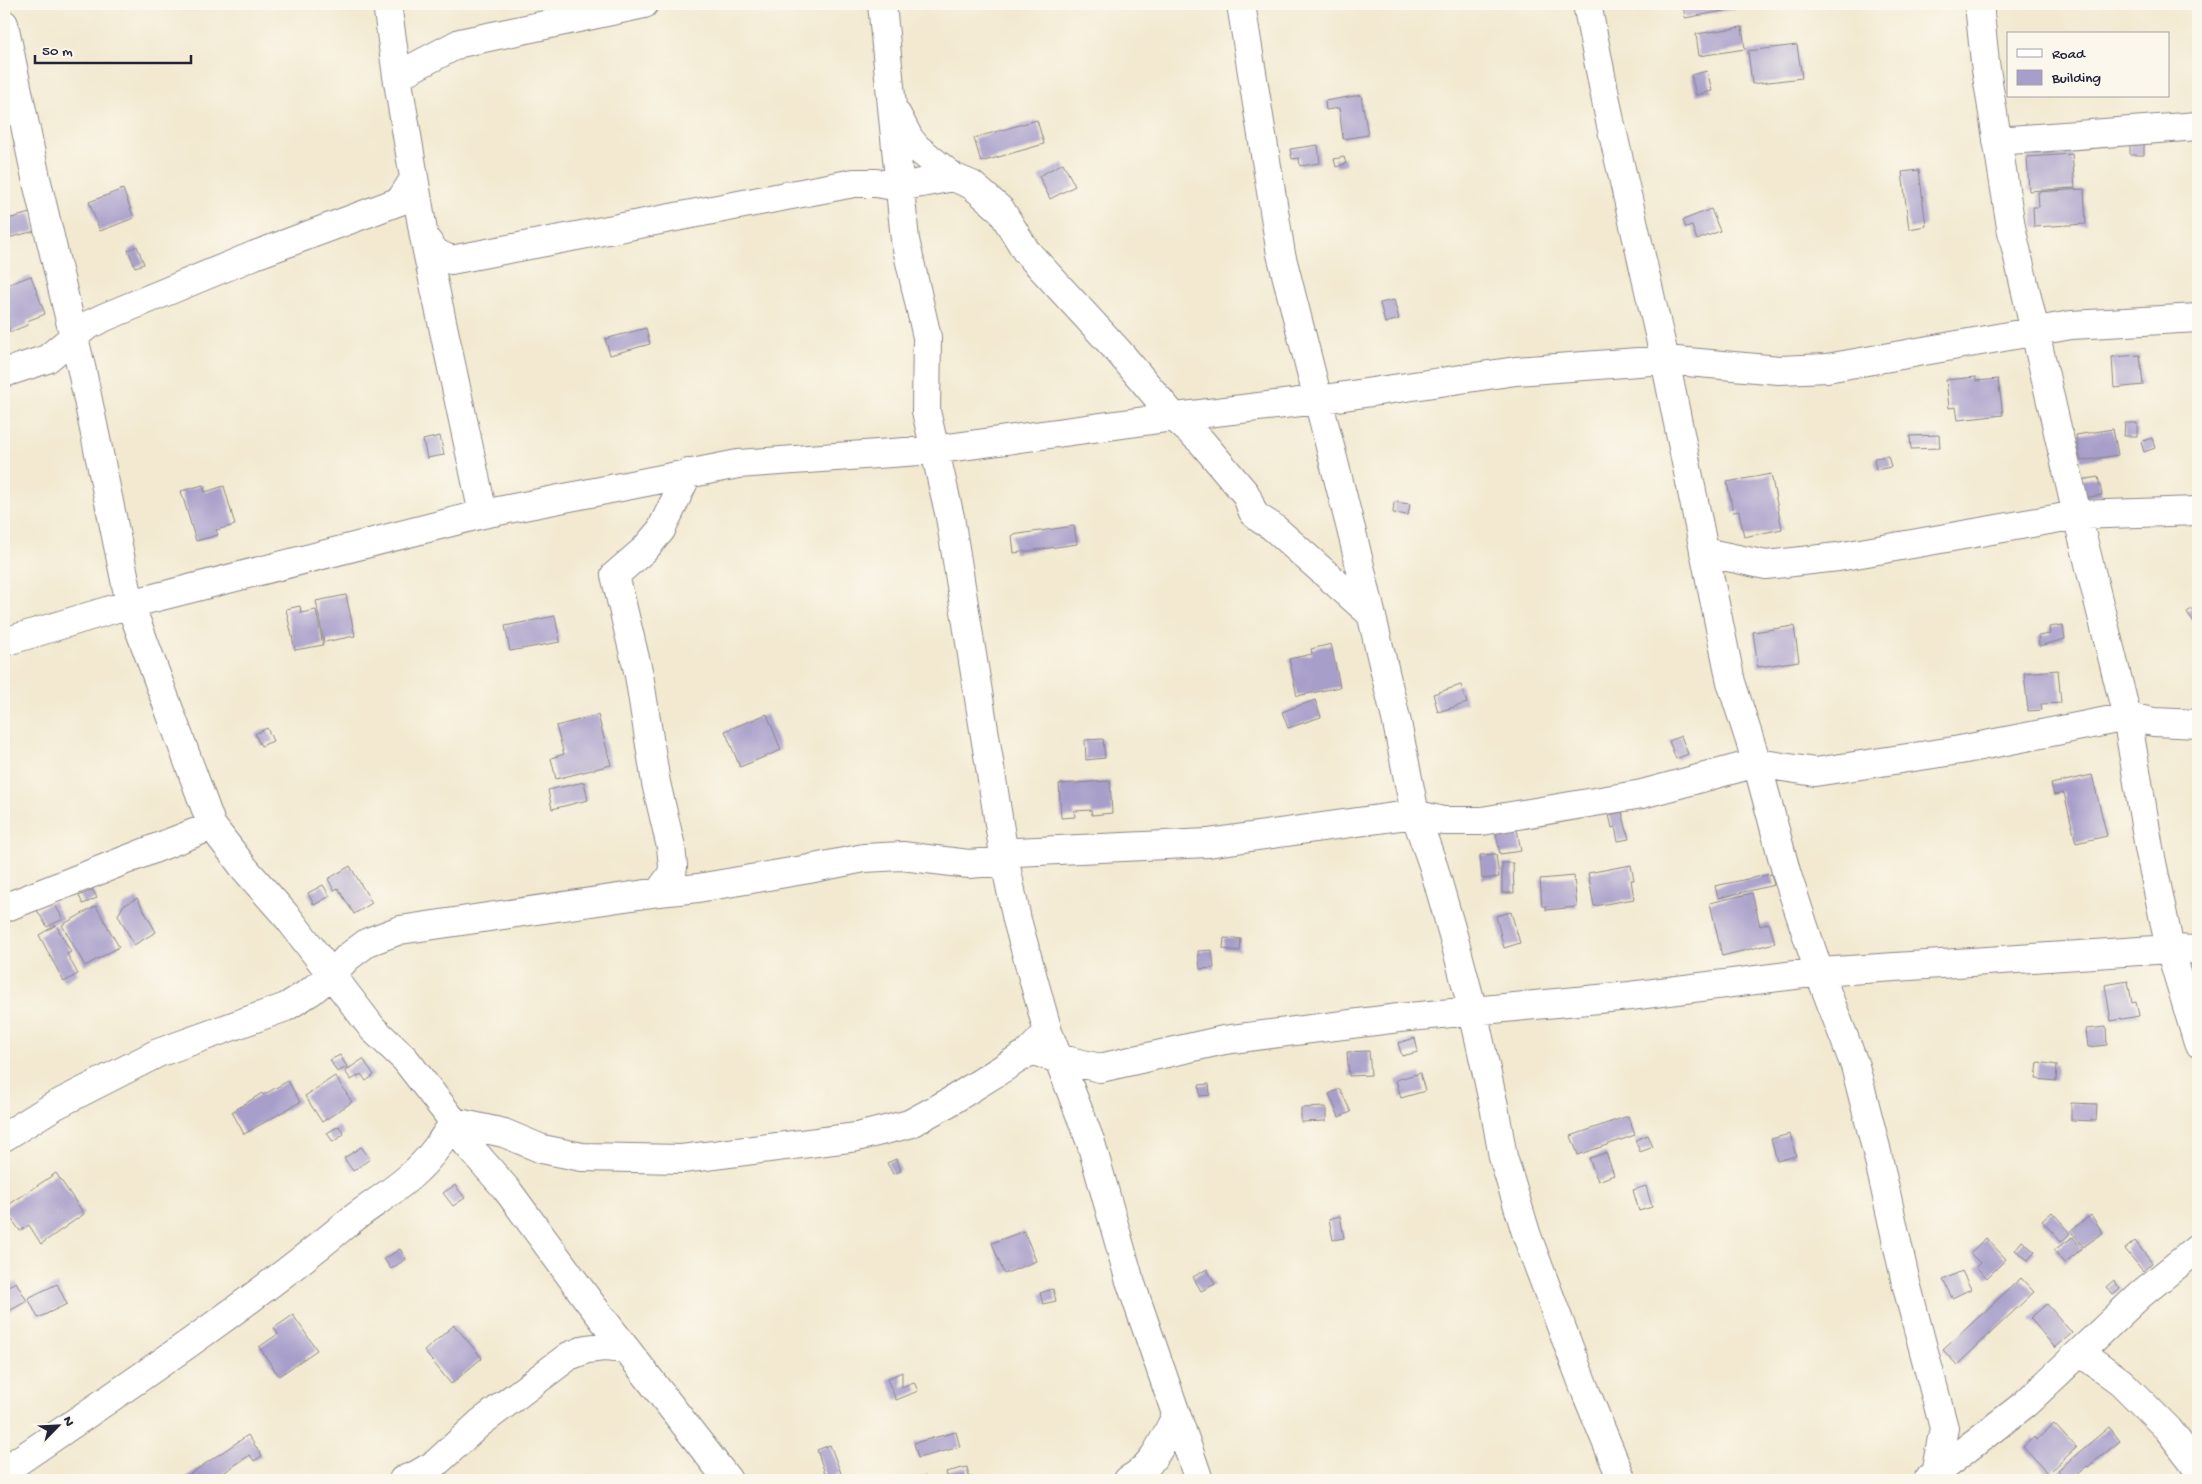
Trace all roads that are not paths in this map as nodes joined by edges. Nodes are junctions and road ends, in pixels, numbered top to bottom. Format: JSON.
{"nodes":[{"id":1,"x":387,"y":4,"type":"edge"},
{"id":2,"x":644,"y":4,"type":"edge"},
{"id":3,"x":882,"y":4,"type":"edge"},
{"id":4,"x":1241,"y":4,"type":"edge"},
{"id":5,"x":1588,"y":4,"type":"edge"},
{"id":6,"x":1978,"y":4,"type":"edge"},
{"id":7,"x":4,"y":24,"type":"edge"},
{"id":8,"x":397,"y":76,"type":"junction"},
{"id":9,"x":893,"y":108,"type":"junction"},
{"id":10,"x":2198,"y":126,"type":"edge"},
{"id":11,"x":1998,"y":142,"type":"junction"},
{"id":12,"x":953,"y":177,"type":"junction"},
{"id":13,"x":900,"y":187,"type":"junction"},
{"id":14,"x":411,"y":196,"type":"junction"},
{"id":15,"x":424,"y":237,"type":"junction"},
{"id":16,"x":2198,"y":318,"type":"edge"},
{"id":17,"x":2036,"y":333,"type":"junction"},
{"id":18,"x":74,"y":338,"type":"junction"},
{"id":19,"x":47,"y":359,"type":"junction"},
{"id":20,"x":1665,"y":360,"type":"junction"},
{"id":21,"x":82,"y":371,"type":"junction"},
{"id":22,"x":4,"y":373,"type":"edge"},
{"id":23,"x":1317,"y":400,"type":"junction"},
{"id":24,"x":1174,"y":417,"type":"junction"},
{"id":25,"x":934,"y":450,"type":"junction"},
{"id":26,"x":688,"y":474,"type":"junction"},
{"id":27,"x":2198,"y":510,"type":"edge"},
{"id":28,"x":483,"y":514,"type":"junction"},
{"id":29,"x":2077,"y":515,"type":"junction"},
{"id":30,"x":1704,"y":552,"type":"junction"},
{"id":31,"x":130,"y":604,"type":"junction"},
{"id":32,"x":1371,"y":614,"type":"junction"},
{"id":33,"x":4,"y":642,"type":"edge"},
{"id":34,"x":2127,"y":717,"type":"junction"},
{"id":35,"x":2198,"y":724,"type":"edge"},
{"id":36,"x":1757,"y":763,"type":"junction"},
{"id":37,"x":1415,"y":814,"type":"junction"},
{"id":38,"x":999,"y":825,"type":"junction"},
{"id":39,"x":212,"y":826,"type":"junction"},
{"id":40,"x":1005,"y":861,"type":"junction"},
{"id":41,"x":969,"y":864,"type":"junction"},
{"id":42,"x":659,"y":892,"type":"junction"},
{"id":43,"x":4,"y":908,"type":"edge"},
{"id":44,"x":2170,"y":949,"type":"junction"},
{"id":45,"x":2198,"y":950,"type":"edge"},
{"id":46,"x":1819,"y":972,"type":"junction"},
{"id":47,"x":331,"y":975,"type":"junction"},
{"id":48,"x":1473,"y":1011,"type":"junction"},
{"id":49,"x":1048,"y":1032,"type":"junction"},
{"id":50,"x":2198,"y":1043,"type":"edge"},
{"id":51,"x":1029,"y":1052,"type":"junction"},
{"id":52,"x":1058,"y":1057,"type":"junction"},
{"id":53,"x":1100,"y":1068,"type":"junction"},
{"id":54,"x":1073,"y":1092,"type":"junction"},
{"id":55,"x":454,"y":1122,"type":"junction"},
{"id":56,"x":4,"y":1137,"type":"edge"},
{"id":57,"x":2198,"y":1248,"type":"edge"},
{"id":58,"x":588,"y":1300,"type":"junction"},
{"id":59,"x":626,"y":1349,"type":"junction"},
{"id":60,"x":2080,"y":1352,"type":"junction"},
{"id":61,"x":569,"y":1356,"type":"junction"},
{"id":62,"x":1936,"y":1398,"type":"junction"},
{"id":63,"x":1176,"y":1416,"type":"junction"},
{"id":64,"x":1983,"y":1437,"type":"junction"},
{"id":65,"x":2198,"y":1468,"type":"edge"},
{"id":66,"x":4,"y":1472,"type":"edge"},
{"id":67,"x":1930,"y":1477,"type":"edge"},
{"id":68,"x":1142,"y":1478,"type":"edge"},
{"id":69,"x":403,"y":1480,"type":"edge"},
{"id":70,"x":728,"y":1480,"type":"edge"},
{"id":71,"x":1199,"y":1480,"type":"edge"},
{"id":72,"x":1622,"y":1480,"type":"edge"}],
"edges":[{"from":1,"to":8,"type":"street"},
{"from":2,"to":8,"type":"street"},
{"from":3,"to":9,"type":"street"},
{"from":4,"to":23,"type":"street"},
{"from":5,"to":20,"type":"street"},
{"from":6,"to":11,"type":"street"},
{"from":7,"to":18,"type":"street"},
{"from":8,"to":14,"type":"street"},
{"from":9,"to":12,"type":"street"},
{"from":9,"to":13,"type":"street"},
{"from":10,"to":11,"type":"street"},
{"from":11,"to":17,"type":"street"},
{"from":12,"to":13,"type":"street"},
{"from":12,"to":24,"type":"street"},
{"from":13,"to":15,"type":"street"},
{"from":13,"to":25,"type":"street"},
{"from":14,"to":15,"type":"street"},
{"from":14,"to":18,"type":"street"},
{"from":15,"to":28,"type":"street"},
{"from":16,"to":17,"type":"street"},
{"from":17,"to":20,"type":"street"},
{"from":17,"to":29,"type":"street"},
{"from":18,"to":19,"type":"street"},
{"from":18,"to":21,"type":"street"},
{"from":19,"to":21,"type":"street"},
{"from":19,"to":22,"type":"street"},
{"from":20,"to":23,"type":"street"},
{"from":20,"to":30,"type":"street"},
{"from":21,"to":31,"type":"street"},
{"from":23,"to":24,"type":"street"},
{"from":23,"to":32,"type":"street"},
{"from":24,"to":25,"type":"street"},
{"from":24,"to":32,"type":"street"},
{"from":25,"to":26,"type":"street"},
{"from":25,"to":38,"type":"street"},
{"from":26,"to":28,"type":"street"},
{"from":26,"to":42,"type":"street"},
{"from":27,"to":29,"type":"street"},
{"from":28,"to":31,"type":"street"},
{"from":29,"to":30,"type":"street"},
{"from":29,"to":34,"type":"street"},
{"from":30,"to":36,"type":"street"},
{"from":31,"to":33,"type":"street"},
{"from":31,"to":39,"type":"street"},
{"from":32,"to":37,"type":"street"},
{"from":34,"to":35,"type":"street"},
{"from":34,"to":36,"type":"street"},
{"from":34,"to":44,"type":"street"},
{"from":36,"to":37,"type":"street"},
{"from":36,"to":46,"type":"street"},
{"from":37,"to":40,"type":"street"},
{"from":37,"to":48,"type":"street"},
{"from":38,"to":40,"type":"street"},
{"from":38,"to":41,"type":"street"},
{"from":39,"to":43,"type":"street"},
{"from":39,"to":47,"type":"street"},
{"from":40,"to":41,"type":"street"},
{"from":40,"to":49,"type":"street"},
{"from":41,"to":42,"type":"street"},
{"from":42,"to":47,"type":"street"},
{"from":44,"to":45,"type":"street"},
{"from":44,"to":46,"type":"street"},
{"from":44,"to":50,"type":"street"},
{"from":46,"to":48,"type":"street"},
{"from":46,"to":62,"type":"street"},
{"from":47,"to":55,"type":"street"},
{"from":47,"to":56,"type":"street"},
{"from":48,"to":53,"type":"street"},
{"from":48,"to":72,"type":"street"},
{"from":49,"to":51,"type":"street"},
{"from":49,"to":52,"type":"street"},
{"from":51,"to":52,"type":"street"},
{"from":51,"to":55,"type":"street"},
{"from":52,"to":53,"type":"street"},
{"from":52,"to":54,"type":"street"},
{"from":53,"to":54,"type":"street"},
{"from":54,"to":63,"type":"street"},
{"from":55,"to":58,"type":"street"},
{"from":55,"to":66,"type":"street"},
{"from":57,"to":60,"type":"street"},
{"from":58,"to":59,"type":"street"},
{"from":58,"to":61,"type":"street"},
{"from":59,"to":61,"type":"street"},
{"from":59,"to":70,"type":"street"},
{"from":60,"to":64,"type":"street"},
{"from":60,"to":65,"type":"street"},
{"from":61,"to":69,"type":"street"},
{"from":62,"to":64,"type":"street"},
{"from":62,"to":67,"type":"street"},
{"from":63,"to":68,"type":"street"},
{"from":63,"to":71,"type":"street"},
{"from":64,"to":67,"type":"street"}]}
